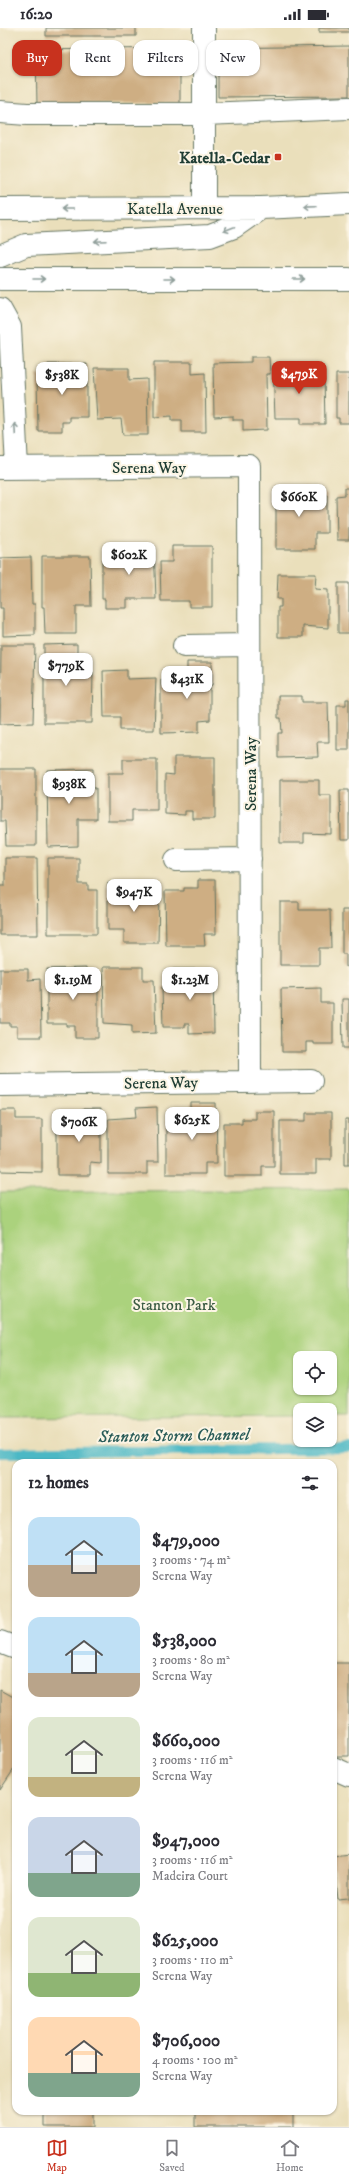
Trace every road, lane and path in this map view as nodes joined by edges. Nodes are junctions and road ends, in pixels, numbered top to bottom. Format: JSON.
{"nodes":[{"id":1,"x":204,"y":28,"type":"edge"},
{"id":2,"x":349,"y":108,"type":"edge"},
{"id":3,"x":0,"y":112,"type":"edge"},
{"id":4,"x":204,"y":114,"type":"junction"},
{"id":5,"x":349,"y":204,"type":"edge"},
{"id":6,"x":204,"y":208,"type":"junction"},
{"id":7,"x":261,"y":208,"type":"junction"},
{"id":8,"x":0,"y":209,"type":"edge"},
{"id":9,"x":0,"y":256,"type":"edge"},
{"id":10,"x":0,"y":279,"type":"edge"},
{"id":11,"x":349,"y":279,"type":"edge"},
{"id":12,"x":0,"y":309,"type":"edge"},
{"id":13,"x":9,"y":468,"type":"edge"},
{"id":14,"x":184,"y":646,"type":"dead end"},
{"id":15,"x":249,"y":646,"type":"junction"},
{"id":16,"x":250,"y":859,"type":"junction"},
{"id":17,"x":176,"y":860,"type":"dead end"},
{"id":18,"x":250,"y":1081,"type":"junction"},
{"id":19,"x":311,"y":1081,"type":"dead end"},
{"id":20,"x":0,"y":1085,"type":"edge"},
{"id":21,"x":0,"y":1642,"type":"edge"},
{"id":22,"x":12,"y":1646,"type":"edge"},
{"id":23,"x":337,"y":1770,"type":"edge"},
{"id":24,"x":349,"y":1775,"type":"edge"}],
"edges":[{"from":1,"to":4,"type":"street"},
{"from":2,"to":4,"type":"street"},
{"from":3,"to":4,"type":"street"},
{"from":4,"to":6,"type":"street"},
{"from":5,"to":7,"type":"street","name":"Katella Avenue","one_way":true},
{"from":6,"to":7,"type":"street","name":"Katella Avenue"},
{"from":6,"to":8,"type":"street","name":"Katella Avenue","one_way":true},
{"from":7,"to":9,"type":"street","one_way":true},
{"from":10,"to":11,"type":"street","one_way":true},
{"from":13,"to":12,"type":"street","one_way":true},
{"from":13,"to":15,"type":"street","name":"Serena Way"},
{"from":14,"to":15,"type":"street"},
{"from":15,"to":16,"type":"street","name":"Serena Way"},
{"from":16,"to":17,"type":"street"},
{"from":16,"to":18,"type":"street","name":"Serena Way"},
{"from":18,"to":19,"type":"street"},
{"from":18,"to":20,"type":"street","name":"Serena Way"},
{"from":21,"to":22,"type":"street"},
{"from":23,"to":24,"type":"street"}]}
